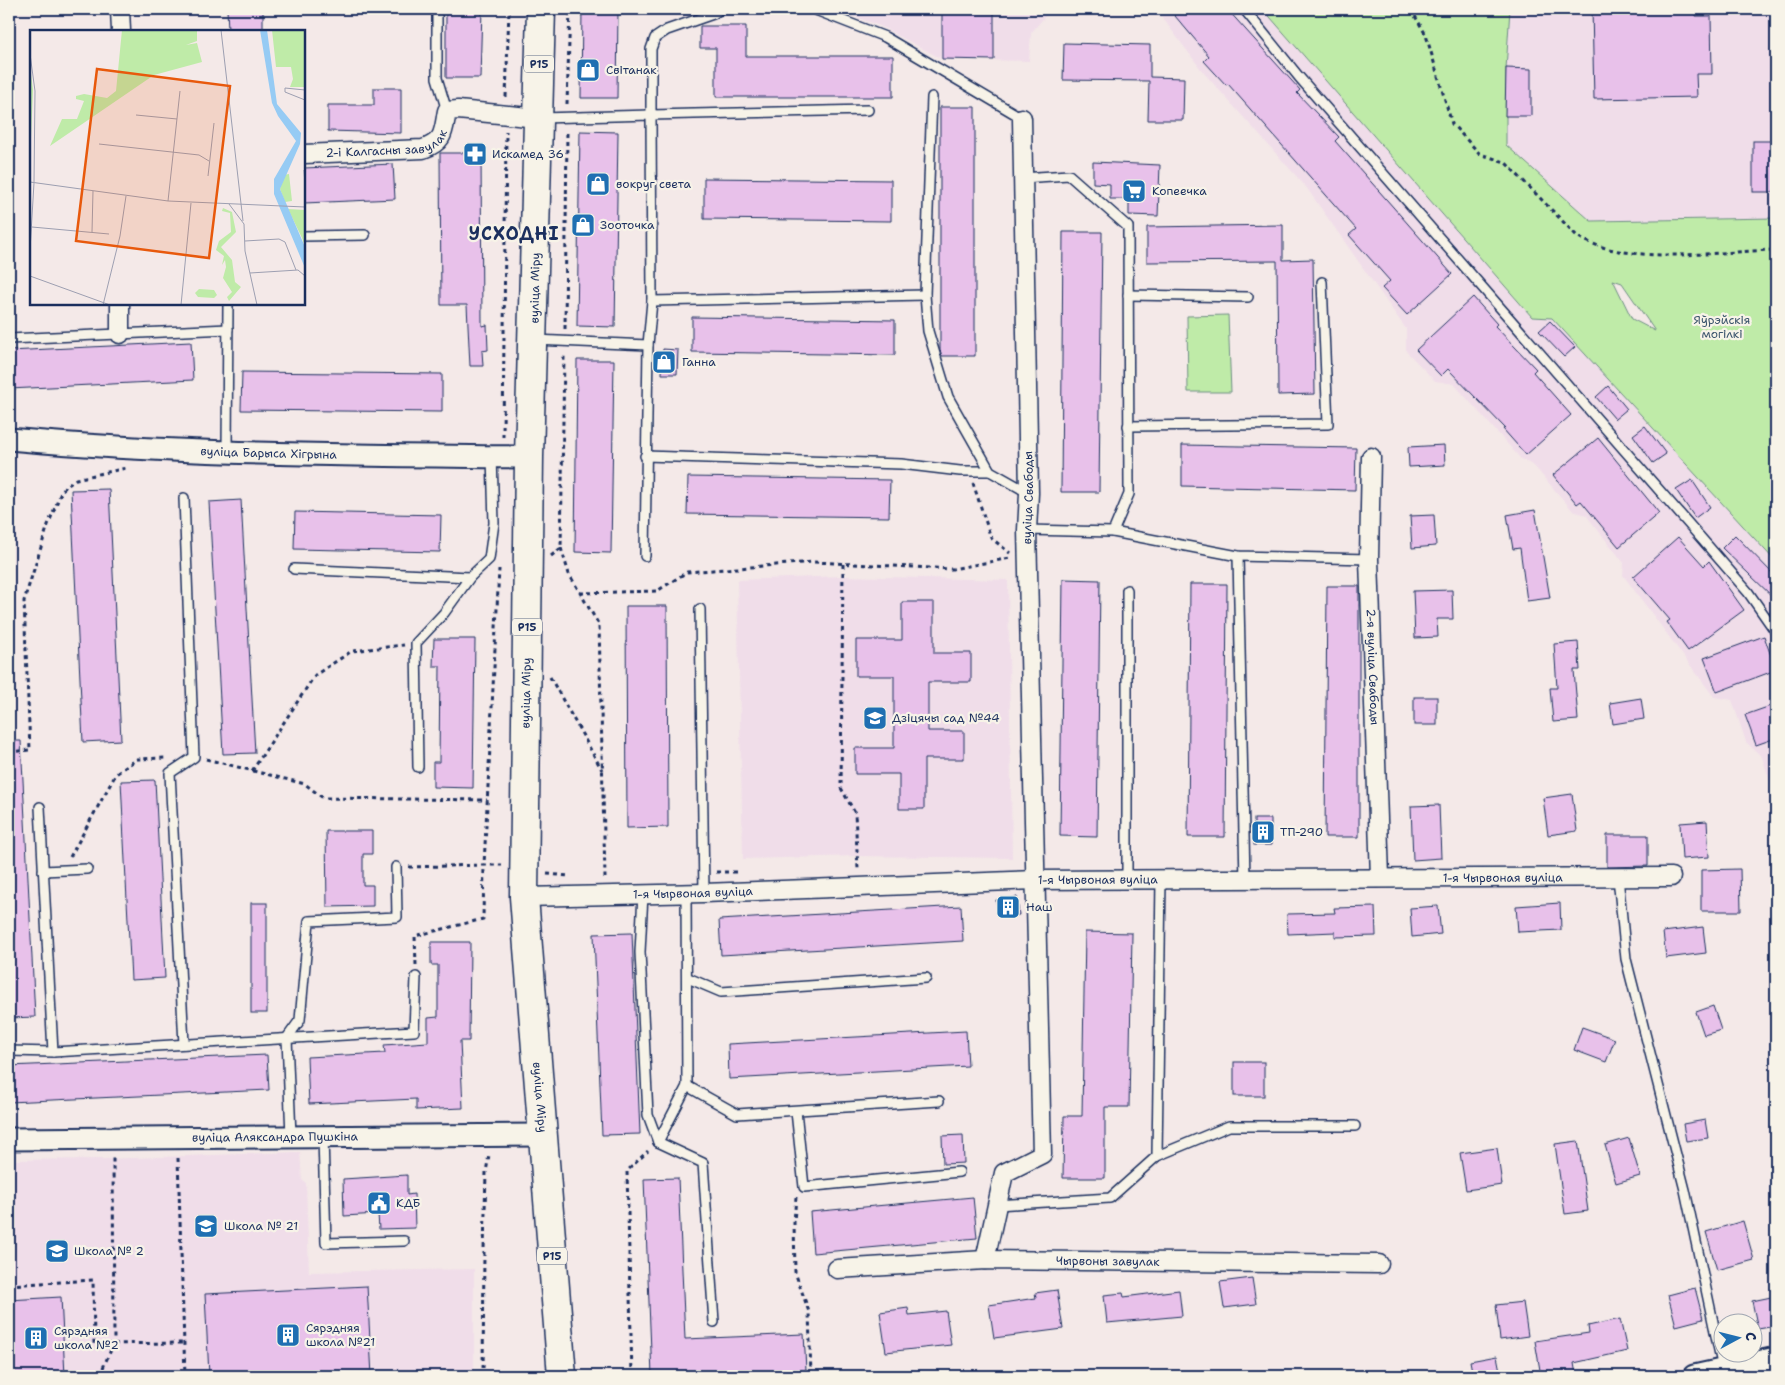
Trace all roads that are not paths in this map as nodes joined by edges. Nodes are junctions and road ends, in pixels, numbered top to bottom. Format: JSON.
{"nodes":[{"id":1,"x":120,"y":9,"type":"edge"},
{"id":2,"x":438,"y":9,"type":"edge"},
{"id":3,"x":541,"y":9,"type":"edge"},
{"id":4,"x":720,"y":9,"type":"edge"},
{"id":5,"x":813,"y":9,"type":"edge"},
{"id":6,"x":1244,"y":9,"type":"edge"},
{"id":7,"x":121,"y":30,"type":"edge"},
{"id":8,"x":932,"y":97,"type":"dead end"},
{"id":9,"x":868,"y":110,"type":"dead end"},
{"id":10,"x":447,"y":111,"type":"junction"},
{"id":11,"x":651,"y":115,"type":"junction"},
{"id":12,"x":538,"y":118,"type":"junction"},
{"id":13,"x":1022,"y":118,"type":"joint"},
{"id":14,"x":305,"y":154,"type":"edge"},
{"id":15,"x":1022,"y":178,"type":"junction"},
{"id":16,"x":365,"y":235,"type":"dead end"},
{"id":17,"x":305,"y":236,"type":"edge"},
{"id":18,"x":1322,"y":282,"type":"dead end"},
{"id":19,"x":925,"y":295,"type":"junction"},
{"id":20,"x":1128,"y":295,"type":"junction"},
{"id":21,"x":1248,"y":298,"type":"dead end"},
{"id":22,"x":652,"y":301,"type":"junction"},
{"id":23,"x":120,"y":305,"type":"edge"},
{"id":24,"x":228,"y":305,"type":"edge"},
{"id":25,"x":228,"y":329,"type":"junction"},
{"id":26,"x":120,"y":334,"type":"junction"},
{"id":27,"x":9,"y":339,"type":"edge"},
{"id":28,"x":533,"y":340,"type":"junction"},
{"id":29,"x":648,"y":345,"type":"junction"},
{"id":30,"x":1128,"y":426,"type":"junction"},
{"id":31,"x":9,"y":439,"type":"edge"},
{"id":32,"x":498,"y":451,"type":"junction"},
{"id":33,"x":227,"y":454,"type":"junction"},
{"id":34,"x":645,"y":456,"type":"junction"},
{"id":35,"x":529,"y":457,"type":"junction"},
{"id":36,"x":1371,"y":457,"type":"dead end"},
{"id":37,"x":990,"y":471,"type":"junction"},
{"id":38,"x":1029,"y":493,"type":"junction"},
{"id":39,"x":184,"y":498,"type":"dead end"},
{"id":40,"x":1027,"y":530,"type":"junction"},
{"id":41,"x":1112,"y":532,"type":"junction"},
{"id":42,"x":645,"y":556,"type":"dead end"},
{"id":43,"x":1238,"y":556,"type":"junction"},
{"id":44,"x":1369,"y":559,"type":"junction"},
{"id":45,"x":294,"y":569,"type":"dead end"},
{"id":46,"x":470,"y":577,"type":"junction"},
{"id":47,"x":1127,"y":590,"type":"dead end"},
{"id":48,"x":700,"y":609,"type":"dead end"},
{"id":49,"x":1776,"y":632,"type":"edge"},
{"id":50,"x":418,"y":767,"type":"dead end"},
{"id":51,"x":40,"y":807,"type":"dead end"},
{"id":52,"x":396,"y":867,"type":"road end"},
{"id":53,"x":87,"y":869,"type":"dead end"},
{"id":54,"x":43,"y":871,"type":"junction"},
{"id":55,"x":1380,"y":877,"type":"junction"},
{"id":56,"x":1618,"y":877,"type":"junction"},
{"id":57,"x":1670,"y":877,"type":"dead end"},
{"id":58,"x":1035,"y":880,"type":"junction"},
{"id":59,"x":1127,"y":880,"type":"junction"},
{"id":60,"x":1161,"y":880,"type":"junction"},
{"id":61,"x":1245,"y":880,"type":"junction"},
{"id":62,"x":704,"y":893,"type":"junction"},
{"id":63,"x":643,"y":894,"type":"junction"},
{"id":64,"x":686,"y":894,"type":"junction"},
{"id":65,"x":535,"y":897,"type":"junction"},
{"id":66,"x":416,"y":977,"type":"road end"},
{"id":67,"x":688,"y":978,"type":"junction"},
{"id":68,"x":926,"y":978,"type":"dead end"},
{"id":69,"x":286,"y":1038,"type":"junction"},
{"id":70,"x":184,"y":1044,"type":"junction"},
{"id":71,"x":9,"y":1051,"type":"edge"},
{"id":72,"x":53,"y":1052,"type":"junction"},
{"id":73,"x":688,"y":1086,"type":"junction"},
{"id":74,"x":939,"y":1101,"type":"dead end"},
{"id":75,"x":796,"y":1111,"type":"junction"},
{"id":76,"x":1355,"y":1126,"type":"dead end"},
{"id":77,"x":542,"y":1135,"type":"junction"},
{"id":78,"x":291,"y":1136,"type":"junction"},
{"id":79,"x":323,"y":1136,"type":"junction"},
{"id":80,"x":9,"y":1139,"type":"edge"},
{"id":81,"x":658,"y":1142,"type":"junction"},
{"id":82,"x":1157,"y":1156,"type":"junction"},
{"id":83,"x":959,"y":1172,"type":"dead end"},
{"id":84,"x":997,"y":1205,"type":"junction"},
{"id":85,"x":404,"y":1241,"type":"dead end"},
{"id":86,"x":985,"y":1260,"type":"junction"},
{"id":87,"x":1379,"y":1264,"type":"dead end"},
{"id":88,"x":837,"y":1269,"type":"dead end"},
{"id":89,"x":714,"y":1322,"type":"dead end"},
{"id":90,"x":1776,"y":1358,"type":"edge"},
{"id":91,"x":1723,"y":1370,"type":"junction"},
{"id":92,"x":562,"y":1376,"type":"edge"},
{"id":93,"x":1694,"y":1376,"type":"edge"}],
"edges":[{"from":1,"to":7,"type":"street"},
{"from":2,"to":10,"type":"lane"},
{"from":3,"to":12,"type":"main road","name":"вуліца Міру","number":"Р15"},
{"from":4,"to":11,"type":"lane"},
{"from":5,"to":13,"type":"lane"},
{"from":6,"to":49,"type":"lane"},
{"from":8,"to":19,"type":"lane"},
{"from":9,"to":11,"type":"lane"},
{"from":10,"to":12,"type":"street","name":"2-і Калгасны завулак"},
{"from":10,"to":14,"type":"street","name":"2-і Калгасны завулак"},
{"from":11,"to":12,"type":"lane"},
{"from":11,"to":22,"type":"lane"},
{"from":12,"to":28,"type":"main road","name":"вуліца Міру","number":"Р15"},
{"from":13,"to":15,"type":"street","name":"вуліца Свабоды"},
{"from":15,"to":20,"type":"lane"},
{"from":15,"to":38,"type":"street","name":"вуліца Свабоды"},
{"from":16,"to":17,"type":"lane"},
{"from":18,"to":30,"type":"lane"},
{"from":19,"to":22,"type":"lane"},
{"from":19,"to":37,"type":"lane"},
{"from":20,"to":21,"type":"lane"},
{"from":20,"to":30,"type":"lane"},
{"from":22,"to":29,"type":"lane"},
{"from":23,"to":26,"type":"street"},
{"from":24,"to":25,"type":"lane"},
{"from":25,"to":26,"type":"lane"},
{"from":25,"to":33,"type":"lane"},
{"from":26,"to":27,"type":"lane"},
{"from":28,"to":29,"type":"lane"},
{"from":28,"to":35,"type":"main road","name":"вуліца Міру","number":"Р15"},
{"from":29,"to":34,"type":"lane"},
{"from":30,"to":41,"type":"lane"},
{"from":31,"to":33,"type":"street","name":"вуліца Барыса Хігрына"},
{"from":32,"to":33,"type":"street","name":"вуліца Барыса Хігрына"},
{"from":32,"to":35,"type":"street","name":"вуліца Барыса Хігрына"},
{"from":32,"to":46,"type":"lane"},
{"from":34,"to":37,"type":"lane"},
{"from":34,"to":42,"type":"lane"},
{"from":35,"to":65,"type":"main road","name":"вуліца Міру","number":"Р15"},
{"from":36,"to":44,"type":"street","name":"2-я вуліца Свабоды"},
{"from":37,"to":38,"type":"lane"},
{"from":38,"to":40,"type":"street","name":"вуліца Свабоды"},
{"from":39,"to":70,"type":"lane"},
{"from":40,"to":41,"type":"lane"},
{"from":40,"to":58,"type":"street","name":"вуліца Свабоды"},
{"from":41,"to":43,"type":"lane"},
{"from":43,"to":44,"type":"lane"},
{"from":43,"to":61,"type":"lane"},
{"from":44,"to":55,"type":"street","name":"2-я вуліца Свабоды"},
{"from":45,"to":46,"type":"lane"},
{"from":46,"to":50,"type":"lane"},
{"from":47,"to":59,"type":"lane"},
{"from":48,"to":62,"type":"lane"},
{"from":51,"to":54,"type":"lane"},
{"from":52,"to":69,"type":"lane"},
{"from":53,"to":54,"type":"lane"},
{"from":54,"to":72,"type":"lane"},
{"from":55,"to":56,"type":"street","name":"1-я Чырвоная вуліца"},
{"from":55,"to":61,"type":"street","name":"1-я Чырвоная вуліца"},
{"from":56,"to":57,"type":"street","name":"1-я Чырвоная вуліца"},
{"from":56,"to":91,"type":"lane"},
{"from":58,"to":59,"type":"street","name":"1-я Чырвоная вуліца"},
{"from":58,"to":62,"type":"street","name":"1-я Чырвоная вуліца"},
{"from":58,"to":84,"type":"street","name":"вуліца Свабоды"},
{"from":59,"to":60,"type":"street","name":"1-я Чырвоная вуліца"},
{"from":60,"to":61,"type":"street","name":"1-я Чырвоная вуліца"},
{"from":60,"to":82,"type":"lane"},
{"from":62,"to":64,"type":"street","name":"1-я Чырвоная вуліца"},
{"from":63,"to":64,"type":"street","name":"1-я Чырвоная вуліца"},
{"from":63,"to":65,"type":"street","name":"1-я Чырвоная вуліца"},
{"from":63,"to":81,"type":"lane"},
{"from":64,"to":67,"type":"lane"},
{"from":65,"to":77,"type":"main road","name":"вуліца Міру","number":"Р15"},
{"from":66,"to":69,"type":"lane"},
{"from":67,"to":68,"type":"lane"},
{"from":67,"to":73,"type":"lane"},
{"from":69,"to":70,"type":"lane"},
{"from":69,"to":78,"type":"lane"},
{"from":70,"to":72,"type":"lane"},
{"from":71,"to":72,"type":"lane"},
{"from":73,"to":75,"type":"lane"},
{"from":73,"to":81,"type":"lane"},
{"from":74,"to":75,"type":"lane"},
{"from":75,"to":83,"type":"lane"},
{"from":76,"to":82,"type":"lane"},
{"from":77,"to":79,"type":"street","name":"вуліца Аляксандра Пушкіна"},
{"from":77,"to":92,"type":"main road","name":"вуліца Міру","number":"Р15"},
{"from":78,"to":79,"type":"street","name":"вуліца Аляксандра Пушкіна"},
{"from":78,"to":80,"type":"street","name":"вуліца Аляксандра Пушкіна"},
{"from":79,"to":85,"type":"lane"},
{"from":81,"to":89,"type":"lane"},
{"from":82,"to":84,"type":"lane"},
{"from":84,"to":86,"type":"street"},
{"from":86,"to":87,"type":"street","name":"Чырвоны завулак"},
{"from":86,"to":88,"type":"street","name":"Чырвоны завулак"},
{"from":90,"to":91,"type":"street"},
{"from":91,"to":93,"type":"street"}]}
